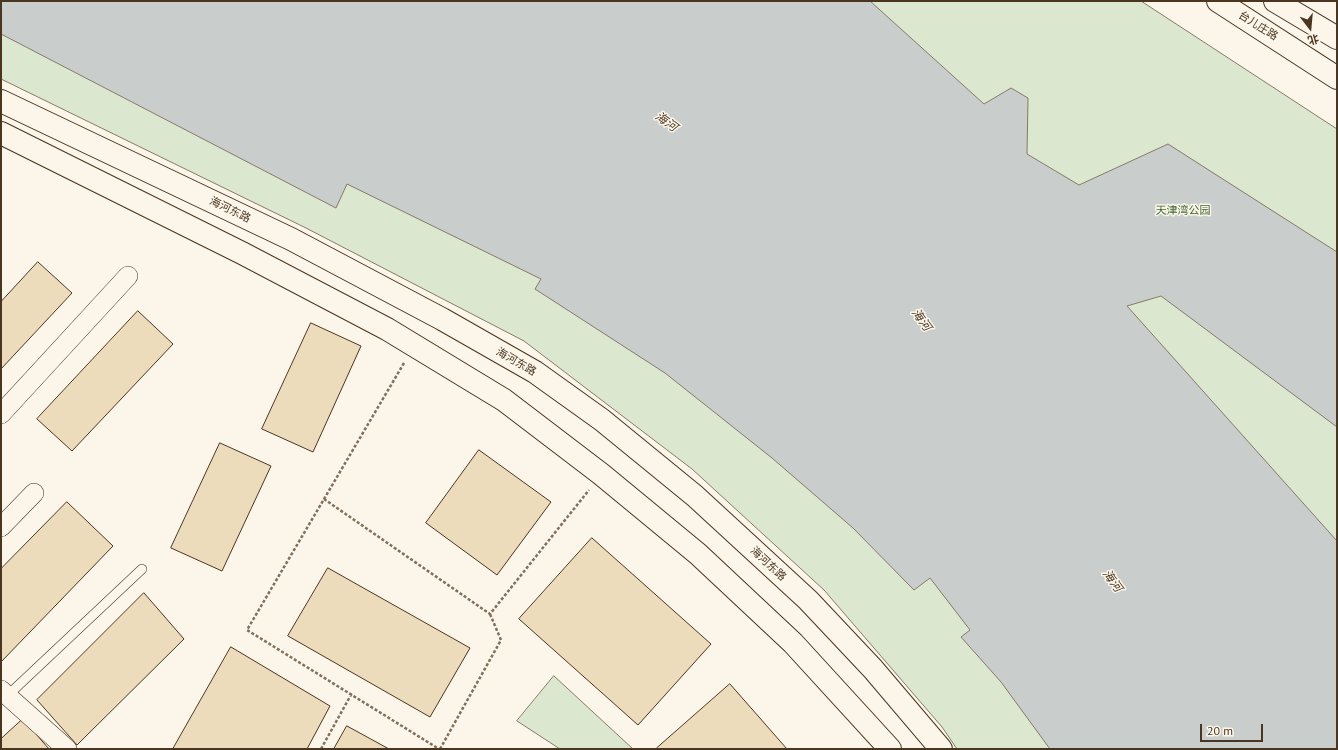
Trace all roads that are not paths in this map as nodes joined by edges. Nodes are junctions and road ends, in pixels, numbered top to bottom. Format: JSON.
{"nodes":[{"id":1,"x":1218,"y":1,"type":"edge"},
{"id":2,"x":1275,"y":1,"type":"edge"},
{"id":3,"x":1337,"y":38,"type":"edge"},
{"id":4,"x":1337,"y":78,"type":"edge"},
{"id":5,"x":1,"y":101,"type":"edge"},
{"id":6,"x":1,"y":133,"type":"edge"},
{"id":7,"x":128,"y":276,"type":"dead end"},
{"id":8,"x":1,"y":414,"type":"edge"},
{"id":9,"x":34,"y":493,"type":"dead end"},
{"id":10,"x":1,"y":527,"type":"edge"},
{"id":11,"x":142,"y":569,"type":"dead end"},
{"id":12,"x":3,"y":695,"type":"edge"},
{"id":13,"x":67,"y":749,"type":"edge"},
{"id":14,"x":890,"y":749,"type":"edge"},
{"id":15,"x":941,"y":749,"type":"edge"}],
"edges":[{"from":1,"to":4,"type":"main road","name":"台儿庄路"},
{"from":2,"to":3,"type":"main road"},
{"from":5,"to":15,"type":"main road","name":"海河东路"},
{"from":6,"to":14,"type":"main road"},
{"from":7,"to":8,"type":"street"},
{"from":9,"to":10,"type":"street"},
{"from":11,"to":12,"type":"lane"},
{"from":12,"to":13,"type":"street"}]}
